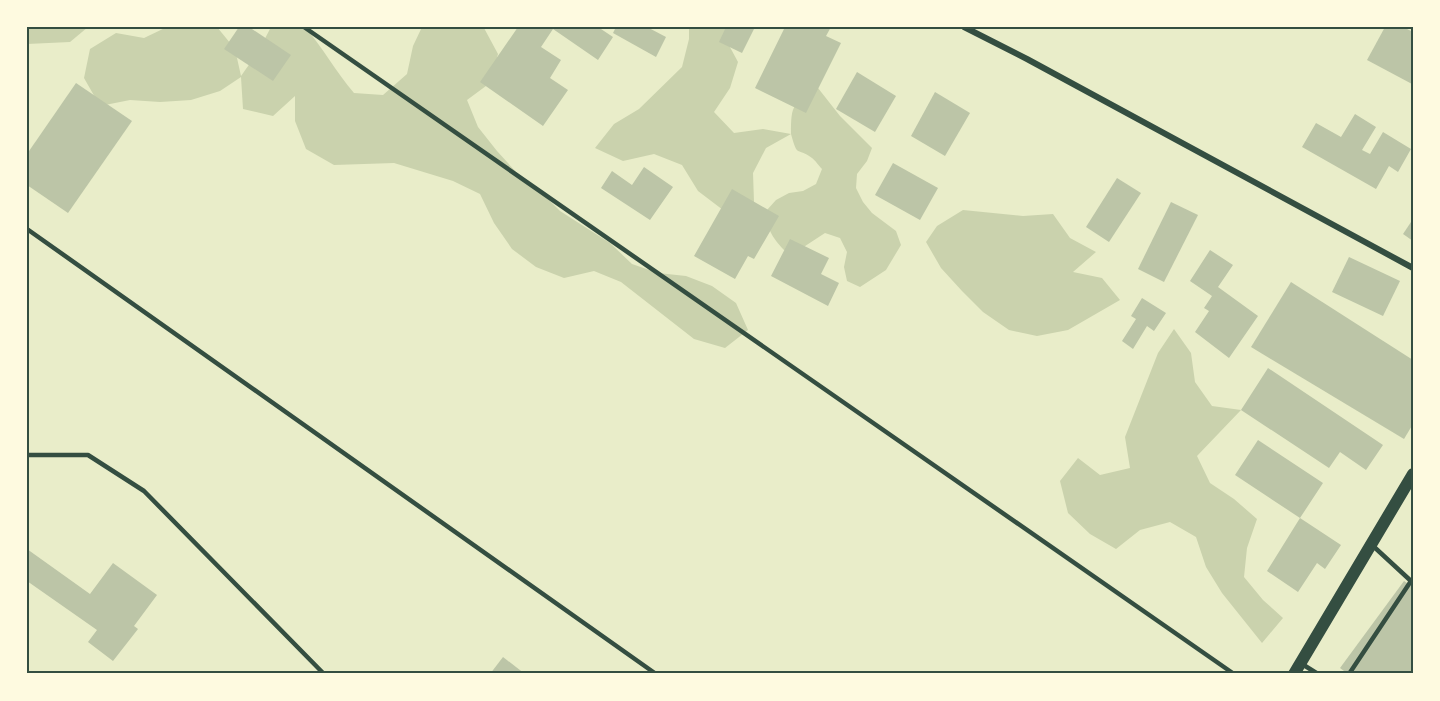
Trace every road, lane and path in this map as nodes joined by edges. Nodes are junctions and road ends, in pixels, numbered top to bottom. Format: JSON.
{"nodes":[{"id":1,"x":304,"y":27,"type":"edge"},
{"id":2,"x":964,"y":27,"type":"edge"},
{"id":3,"x":27,"y":229,"type":"edge"},
{"id":4,"x":1413,"y":268,"type":"edge"},
{"id":5,"x":27,"y":455,"type":"edge"},
{"id":6,"x":1413,"y":474,"type":"edge"},
{"id":7,"x":1372,"y":545,"type":"junction"},
{"id":8,"x":1412,"y":581,"type":"edge"},
{"id":9,"x":1298,"y":668,"type":"edge"},
{"id":10,"x":324,"y":674,"type":"edge"},
{"id":11,"x":656,"y":674,"type":"edge"},
{"id":12,"x":1234,"y":674,"type":"edge"},
{"id":13,"x":1318,"y":674,"type":"edge"},
{"id":14,"x":1349,"y":674,"type":"edge"}],
"edges":[{"from":1,"to":12,"type":"lane"},
{"from":2,"to":4,"type":"street"},
{"from":3,"to":11,"type":"lane"},
{"from":5,"to":10,"type":"lane"},
{"from":6,"to":7,"type":"main road"},
{"from":7,"to":8,"type":"lane"},
{"from":7,"to":9,"type":"main road"},
{"from":8,"to":14,"type":"lane"},
{"from":9,"to":13,"type":"lane"}]}
